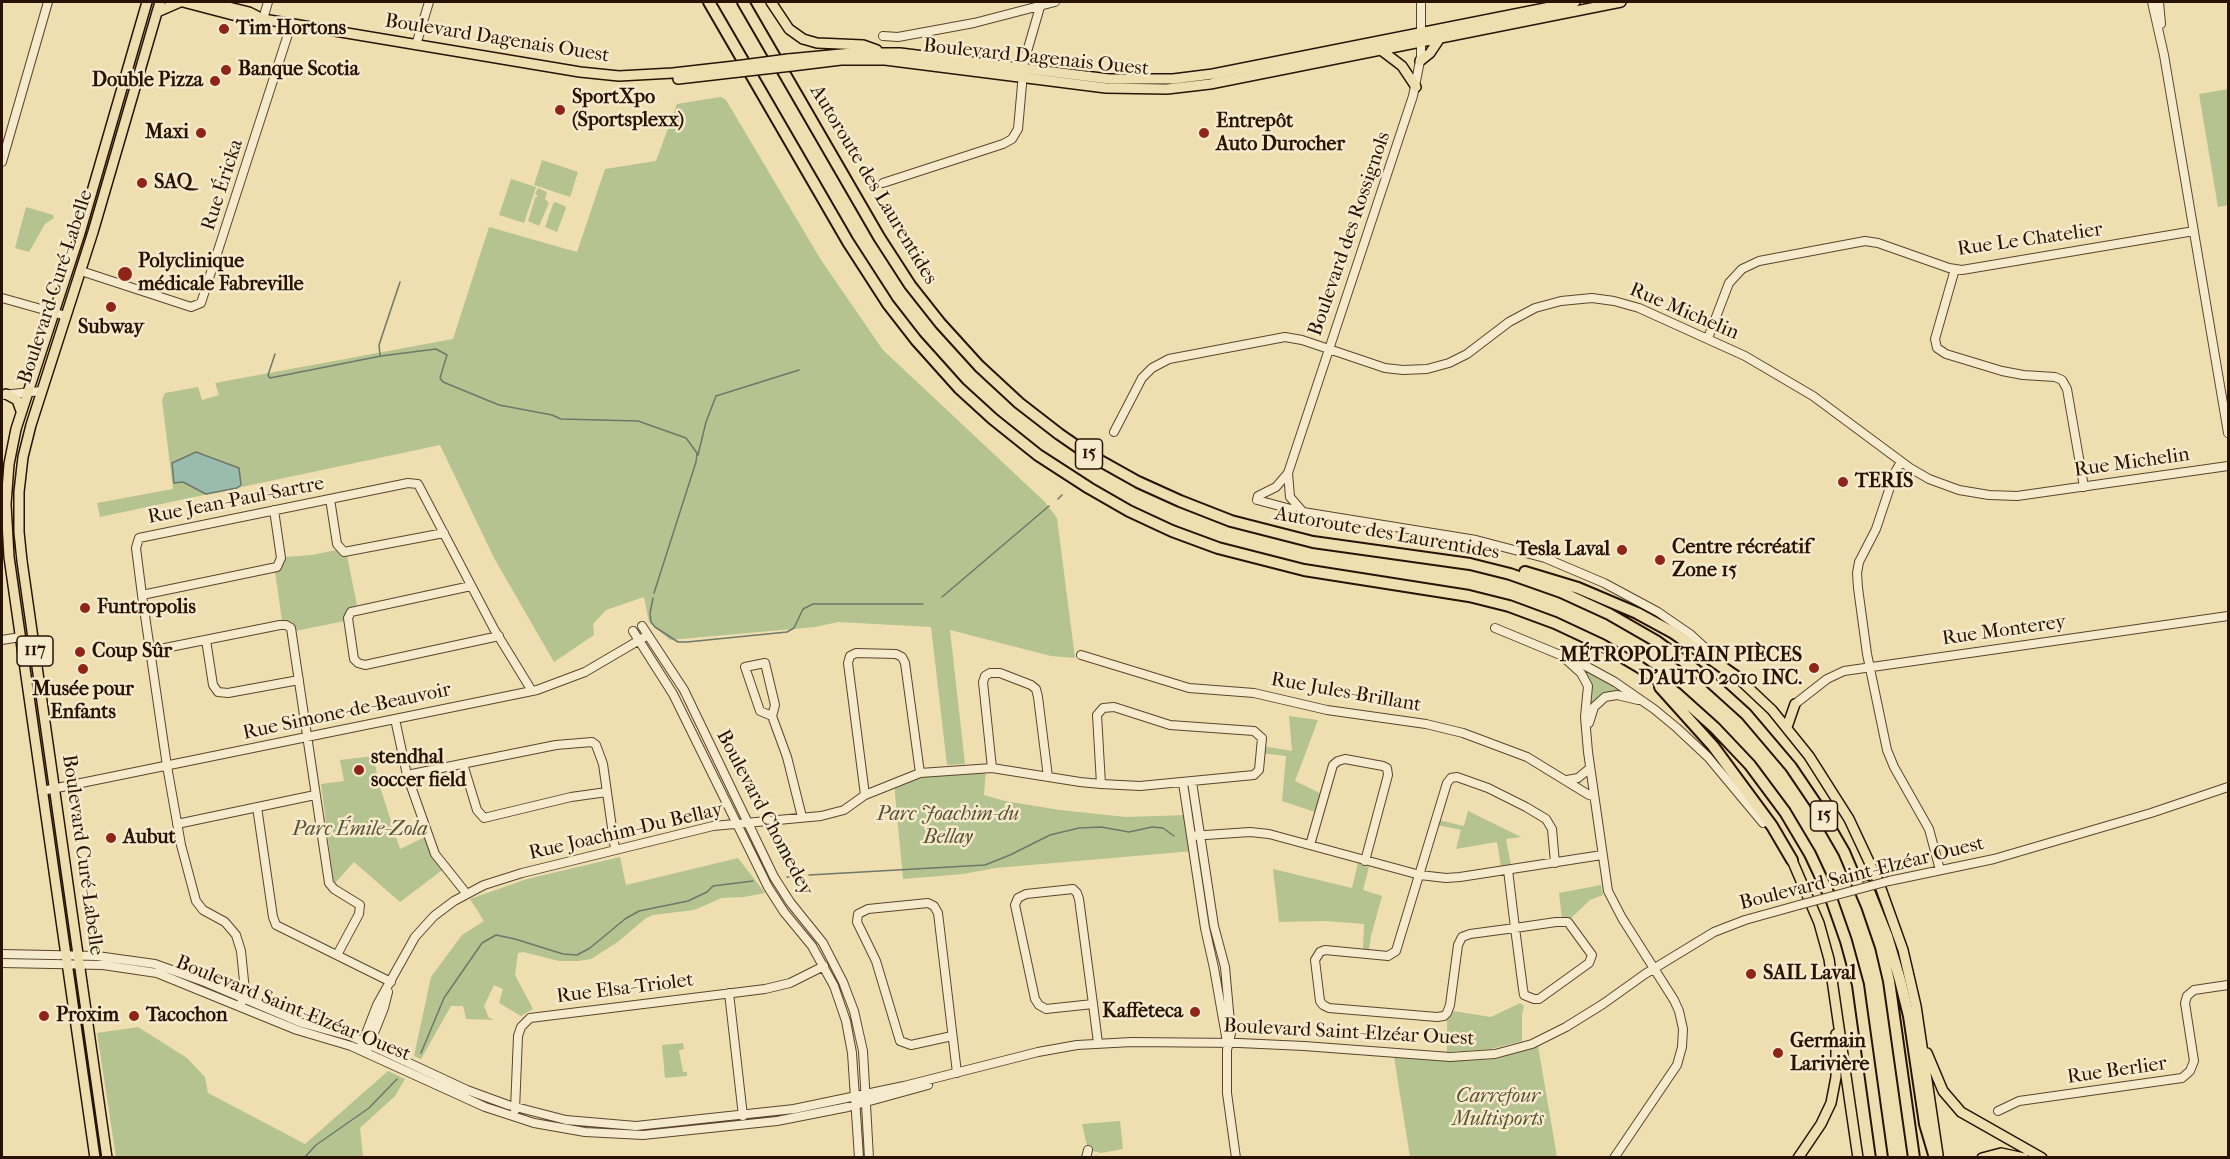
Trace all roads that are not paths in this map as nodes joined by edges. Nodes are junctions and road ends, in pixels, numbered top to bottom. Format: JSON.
{"nodes":[{"id":1,"x":48,"y":2,"type":"edge"},
{"id":2,"x":147,"y":2,"type":"edge"},
{"id":3,"x":160,"y":2,"type":"edge"},
{"id":4,"x":182,"y":2,"type":"edge"},
{"id":5,"x":208,"y":2,"type":"edge"},
{"id":6,"x":268,"y":2,"type":"edge"},
{"id":7,"x":429,"y":2,"type":"edge"},
{"id":8,"x":709,"y":2,"type":"edge"},
{"id":9,"x":744,"y":2,"type":"edge"},
{"id":10,"x":771,"y":2,"type":"edge"},
{"id":11,"x":1055,"y":2,"type":"edge"},
{"id":12,"x":1420,"y":2,"type":"edge"},
{"id":13,"x":1575,"y":2,"type":"edge"},
{"id":14,"x":1622,"y":2,"type":"edge"},
{"id":15,"x":2152,"y":2,"type":"edge"},
{"id":16,"x":2159,"y":2,"type":"edge"},
{"id":17,"x":1040,"y":7,"type":"junction"},
{"id":18,"x":157,"y":12,"type":"junction"},
{"id":19,"x":263,"y":19,"type":"junction"},
{"id":20,"x":291,"y":25,"type":"junction"},
{"id":21,"x":883,"y":36,"type":"dead end"},
{"id":22,"x":1421,"y":37,"type":"junction"},
{"id":23,"x":1440,"y":38,"type":"junction"},
{"id":24,"x":416,"y":45,"type":"junction"},
{"id":25,"x":1381,"y":50,"type":"junction"},
{"id":26,"x":885,"y":53,"type":"junction"},
{"id":27,"x":2164,"y":55,"type":"junction"},
{"id":28,"x":803,"y":61,"type":"junction"},
{"id":29,"x":1420,"y":61,"type":"junction"},
{"id":30,"x":1023,"y":72,"type":"junction"},
{"id":31,"x":1416,"y":87,"type":"junction"},
{"id":32,"x":2,"y":162,"type":"edge"},
{"id":33,"x":883,"y":183,"type":"dead end"},
{"id":34,"x":2194,"y":231,"type":"junction"},
{"id":35,"x":1955,"y":269,"type":"junction"},
{"id":36,"x":81,"y":271,"type":"junction"},
{"id":37,"x":2,"y":298,"type":"edge"},
{"id":38,"x":54,"y":312,"type":"junction"},
{"id":39,"x":66,"y":316,"type":"junction"},
{"id":40,"x":1708,"y":338,"type":"junction"},
{"id":41,"x":1329,"y":349,"type":"junction"},
{"id":42,"x":41,"y":391,"type":"junction"},
{"id":43,"x":28,"y":392,"type":"junction"},
{"id":44,"x":4,"y":395,"type":"edge"},
{"id":45,"x":21,"y":413,"type":"junction"},
{"id":46,"x":1114,"y":432,"type":"dead end"},
{"id":47,"x":2229,"y":433,"type":"edge"},
{"id":48,"x":1901,"y":462,"type":"junction"},
{"id":49,"x":2229,"y":466,"type":"edge"},
{"id":50,"x":1288,"y":473,"type":"junction"},
{"id":51,"x":2084,"y":487,"type":"junction"},
{"id":52,"x":330,"y":499,"type":"junction"},
{"id":53,"x":1295,"y":504,"type":"junction"},
{"id":54,"x":274,"y":510,"type":"junction"},
{"id":55,"x":444,"y":533,"type":"junction"},
{"id":56,"x":1417,"y":555,"type":"junction"},
{"id":57,"x":471,"y":586,"type":"junction"},
{"id":58,"x":142,"y":595,"type":"junction"},
{"id":59,"x":2229,"y":616,"type":"edge"},
{"id":60,"x":1630,"y":625,"type":"junction"},
{"id":61,"x":642,"y":626,"type":"dead end"},
{"id":62,"x":1495,"y":628,"type":"dead end"},
{"id":63,"x":633,"y":631,"type":"dead end"},
{"id":64,"x":648,"y":635,"type":"junction"},
{"id":65,"x":499,"y":636,"type":"junction"},
{"id":66,"x":20,"y":638,"type":"junction"},
{"id":67,"x":2,"y":640,"type":"edge"},
{"id":68,"x":206,"y":640,"type":"junction"},
{"id":69,"x":639,"y":640,"type":"junction"},
{"id":70,"x":150,"y":651,"type":"junction"},
{"id":71,"x":1560,"y":654,"type":"junction"},
{"id":72,"x":1081,"y":655,"type":"dead end"},
{"id":73,"x":1870,"y":667,"type":"junction"},
{"id":74,"x":1641,"y":668,"type":"junction"},
{"id":75,"x":1738,"y":678,"type":"junction"},
{"id":76,"x":298,"y":680,"type":"junction"},
{"id":77,"x":532,"y":691,"type":"junction"},
{"id":78,"x":1643,"y":701,"type":"junction"},
{"id":79,"x":1795,"y":704,"type":"joint"},
{"id":80,"x":772,"y":716,"type":"junction"},
{"id":81,"x":395,"y":719,"type":"junction"},
{"id":82,"x":1787,"y":727,"type":"junction"},
{"id":83,"x":1587,"y":735,"type":"junction"},
{"id":84,"x":307,"y":737,"type":"junction"},
{"id":85,"x":463,"y":764,"type":"junction"},
{"id":86,"x":167,"y":766,"type":"junction"},
{"id":87,"x":992,"y":768,"type":"junction"},
{"id":88,"x":1590,"y":768,"type":"junction"},
{"id":89,"x":920,"y":773,"type":"junction"},
{"id":90,"x":406,"y":775,"type":"junction"},
{"id":91,"x":1048,"y":777,"type":"junction"},
{"id":92,"x":1567,"y":780,"type":"junction"},
{"id":93,"x":1192,"y":782,"type":"junction"},
{"id":94,"x":1183,"y":783,"type":"junction"},
{"id":95,"x":1101,"y":784,"type":"junction"},
{"id":96,"x":2229,"y":787,"type":"edge"},
{"id":97,"x":54,"y":789,"type":"junction"},
{"id":98,"x":42,"y":791,"type":"junction"},
{"id":99,"x":607,"y":792,"type":"junction"},
{"id":100,"x":315,"y":795,"type":"junction"},
{"id":101,"x":865,"y":795,"type":"junction"},
{"id":102,"x":1593,"y":796,"type":"junction"},
{"id":103,"x":257,"y":807,"type":"junction"},
{"id":104,"x":802,"y":817,"type":"junction"},
{"id":105,"x":736,"y":823,"type":"junction"},
{"id":106,"x":747,"y":823,"type":"junction"},
{"id":107,"x":177,"y":824,"type":"junction"},
{"id":108,"x":1200,"y":835,"type":"junction"},
{"id":109,"x":1191,"y":836,"type":"junction"},
{"id":110,"x":1310,"y":845,"type":"junction"},
{"id":111,"x":615,"y":849,"type":"junction"},
{"id":112,"x":1602,"y":858,"type":"junction"},
{"id":113,"x":1792,"y":860,"type":"junction"},
{"id":114,"x":1365,"y":861,"type":"junction"},
{"id":115,"x":1555,"y":864,"type":"junction"},
{"id":116,"x":1508,"y":870,"type":"junction"},
{"id":117,"x":1940,"y":870,"type":"junction"},
{"id":118,"x":1420,"y":875,"type":"junction"},
{"id":119,"x":466,"y":893,"type":"junction"},
{"id":120,"x":1515,"y":928,"type":"junction"},
{"id":121,"x":2,"y":954,"type":"edge"},
{"id":122,"x":337,"y":956,"type":"junction"},
{"id":123,"x":66,"y":959,"type":"junction"},
{"id":124,"x":79,"y":959,"type":"junction"},
{"id":125,"x":2,"y":963,"type":"edge"},
{"id":126,"x":824,"y":966,"type":"junction"},
{"id":127,"x":1654,"y":968,"type":"junction"},
{"id":128,"x":391,"y":982,"type":"junction"},
{"id":129,"x":2229,"y":985,"type":"edge"},
{"id":130,"x":729,"y":993,"type":"junction"},
{"id":131,"x":1835,"y":995,"type":"junction"},
{"id":132,"x":241,"y":1003,"type":"junction"},
{"id":133,"x":1094,"y":1004,"type":"junction"},
{"id":134,"x":952,"y":1036,"type":"junction"},
{"id":135,"x":1922,"y":1042,"type":"junction"},
{"id":136,"x":1098,"y":1044,"type":"junction"},
{"id":137,"x":1227,"y":1044,"type":"junction"},
{"id":138,"x":365,"y":1047,"type":"junction"},
{"id":139,"x":957,"y":1073,"type":"junction"},
{"id":140,"x":856,"y":1096,"type":"junction"},
{"id":141,"x":866,"y":1098,"type":"junction"},
{"id":142,"x":856,"y":1105,"type":"junction"},
{"id":143,"x":515,"y":1108,"type":"junction"},
{"id":144,"x":1998,"y":1110,"type":"dead end"},
{"id":145,"x":743,"y":1116,"type":"junction"},
{"id":146,"x":516,"y":1117,"type":"junction"},
{"id":147,"x":95,"y":1158,"type":"edge"},
{"id":148,"x":107,"y":1158,"type":"edge"},
{"id":149,"x":859,"y":1158,"type":"edge"},
{"id":150,"x":869,"y":1158,"type":"edge"},
{"id":151,"x":1236,"y":1158,"type":"edge"},
{"id":152,"x":1614,"y":1158,"type":"edge"},
{"id":153,"x":1798,"y":1158,"type":"edge"},
{"id":154,"x":1858,"y":1158,"type":"edge"},
{"id":155,"x":1882,"y":1158,"type":"edge"},
{"id":156,"x":1914,"y":1158,"type":"edge"},
{"id":157,"x":1936,"y":1158,"type":"edge"},
{"id":158,"x":1982,"y":1158,"type":"edge"},
{"id":159,"x":2024,"y":1158,"type":"edge"},
{"id":160,"x":2042,"y":1158,"type":"edge"}],
"edges":[{"from":1,"to":32,"type":"street"},
{"from":2,"to":38,"type":"main road","name":"Boulevard Curé-Labelle","number":"117"},
{"from":3,"to":18,"type":"main road","name":"Boulevard Curé-Labelle","number":"117"},
{"from":4,"to":18,"type":"main road"},
{"from":4,"to":19,"type":"main road","name":"Boulevard Dagenais Ouest"},
{"from":5,"to":19,"type":"main road","name":"Boulevard Dagenais Ouest"},
{"from":6,"to":19,"type":"street"},
{"from":7,"to":24,"type":"street"},
{"from":8,"to":74,"type":"highway","number":"15"},
{"from":9,"to":56,"type":"highway","name":"Autoroute des Laurentides","number":"15"},
{"from":10,"to":26,"type":"main road"},
{"from":11,"to":17,"type":"street"},
{"from":12,"to":22,"type":"street","name":"Boulevard des Rossignols"},
{"from":13,"to":22,"type":"main road","name":"Boulevard Dagenais Ouest"},
{"from":14,"to":23,"type":"main road","name":"Boulevard Dagenais Ouest"},
{"from":15,"to":27,"type":"street"},
{"from":16,"to":27,"type":"street"},
{"from":17,"to":21,"type":"street"},
{"from":17,"to":30,"type":"street"},
{"from":18,"to":36,"type":"main road","name":"Boulevard Curé-Labelle","number":"117"},
{"from":19,"to":20,"type":"main road","name":"Boulevard Dagenais Ouest"},
{"from":20,"to":24,"type":"main road","name":"Boulevard Dagenais Ouest"},
{"from":20,"to":36,"type":"street","name":"Rue Éricka"},
{"from":22,"to":23,"type":"main road","name":"Boulevard Dagenais Ouest"},
{"from":22,"to":25,"type":"main road","name":"Boulevard Dagenais Ouest"},
{"from":22,"to":29,"type":"street","name":"Boulevard des Rossignols"},
{"from":22,"to":30,"type":"main road","name":"Boulevard Dagenais Ouest"},
{"from":23,"to":29,"type":"main road"},
{"from":24,"to":28,"type":"main road","name":"Boulevard Dagenais Ouest","bridge":true},
{"from":25,"to":30,"type":"main road","name":"Boulevard Dagenais Ouest"},
{"from":25,"to":31,"type":"main road"},
{"from":26,"to":28,"type":"main road","name":"Boulevard Dagenais Ouest"},
{"from":26,"to":30,"type":"main road","name":"Boulevard Dagenais Ouest"},
{"from":27,"to":34,"type":"street"},
{"from":28,"to":30,"type":"main road","name":"Boulevard Dagenais Ouest"},
{"from":29,"to":31,"type":"street","name":"Boulevard des Rossignols"},
{"from":30,"to":33,"type":"street"},
{"from":31,"to":41,"type":"street","name":"Boulevard des Rossignols"},
{"from":34,"to":35,"type":"street","name":"Rue Le Chatelier"},
{"from":34,"to":47,"type":"street"},
{"from":35,"to":40,"type":"street","name":"Rue Le Chatelier"},
{"from":35,"to":51,"type":"street"},
{"from":36,"to":39,"type":"main road","name":"Boulevard Curé-Labelle","number":"117"},
{"from":37,"to":38,"type":"street"},
{"from":38,"to":39,"type":"street"},
{"from":38,"to":43,"type":"main road","name":"Boulevard Curé-Labelle","number":"117"},
{"from":39,"to":42,"type":"main road","name":"Boulevard Curé-Labelle","number":"117"},
{"from":40,"to":41,"type":"street","name":"Rue Michelin"},
{"from":40,"to":48,"type":"street","name":"Rue Michelin"},
{"from":41,"to":46,"type":"street","name":"Rue Michelin"},
{"from":41,"to":50,"type":"street","name":"Boulevard des Rossignols"},
{"from":42,"to":43,"type":"street"},
{"from":42,"to":97,"type":"main road","name":"Boulevard Curé-Labelle","number":"117"},
{"from":43,"to":44,"type":"street"},
{"from":43,"to":45,"type":"main road","name":"Boulevard Curé-Labelle","number":"117"},
{"from":44,"to":45,"type":"main road"},
{"from":45,"to":66,"type":"main road","name":"Boulevard Curé-Labelle","number":"117"},
{"from":48,"to":51,"type":"street","name":"Rue Michelin"},
{"from":48,"to":73,"type":"street"},
{"from":49,"to":51,"type":"street","name":"Rue Michelin"},
{"from":50,"to":53,"type":"street","name":"Boulevard des Rossignols"},
{"from":50,"to":53,"type":"street"},
{"from":52,"to":54,"type":"street","name":"Rue Jean-Paul-Sartre"},
{"from":52,"to":55,"type":"street","name":"Rue Jean-Paul-Sartre"},
{"from":52,"to":55,"type":"street"},
{"from":53,"to":75,"type":"street"},
{"from":54,"to":58,"type":"street","name":"Rue Jean-Paul-Sartre"},
{"from":54,"to":58,"type":"street"},
{"from":55,"to":57,"type":"street","name":"Rue Jean-Paul-Sartre"},
{"from":56,"to":60,"type":"highway","name":"Autoroute des Laurentides","number":"15"},
{"from":56,"to":75,"type":"highway"},
{"from":57,"to":65,"type":"street","name":"Rue Jean-Paul-Sartre"},
{"from":57,"to":65,"type":"street"},
{"from":58,"to":70,"type":"street","name":"Rue Jean-Paul-Sartre"},
{"from":59,"to":73,"type":"street","name":"Rue Monterey"},
{"from":60,"to":156,"type":"highway","name":"Autoroute des Laurentides","number":"15"},
{"from":60,"to":157,"type":"highway"},
{"from":61,"to":64,"type":"street","name":"Boulevard Chomedey"},
{"from":62,"to":71,"type":"street"},
{"from":63,"to":69,"type":"street","name":"Boulevard Chomedey"},
{"from":64,"to":69,"type":"street","name":"Rue Simone-de-Beauvoir"},
{"from":64,"to":106,"type":"street","name":"Boulevard Chomedey"},
{"from":65,"to":77,"type":"street","name":"Rue Jean-Paul-Sartre"},
{"from":66,"to":67,"type":"street"},
{"from":66,"to":98,"type":"main road","name":"Boulevard Curé-Labelle","number":"117"},
{"from":68,"to":70,"type":"street"},
{"from":68,"to":76,"type":"street"},
{"from":68,"to":76,"type":"street"},
{"from":69,"to":77,"type":"street","name":"Rue Simone-de-Beauvoir"},
{"from":69,"to":105,"type":"street","name":"Boulevard Chomedey"},
{"from":70,"to":86,"type":"street","name":"Rue Jean-Paul-Sartre"},
{"from":71,"to":78,"type":"street"},
{"from":71,"to":83,"type":"street"},
{"from":72,"to":92,"type":"street","name":"Rue Jules-Brillant"},
{"from":73,"to":79,"type":"street","name":"Rue Monterey"},
{"from":73,"to":117,"type":"street"},
{"from":74,"to":113,"type":"highway"},
{"from":74,"to":155,"type":"highway","number":"15"},
{"from":75,"to":82,"type":"main road"},
{"from":76,"to":84,"type":"street"},
{"from":77,"to":81,"type":"street","name":"Rue Simone-de-Beauvoir"},
{"from":78,"to":83,"type":"street"},
{"from":78,"to":113,"type":"street"},
{"from":79,"to":82,"type":"main road"},
{"from":80,"to":80,"type":"street"},
{"from":80,"to":104,"type":"street"},
{"from":81,"to":84,"type":"street","name":"Rue Simone-de-Beauvoir"},
{"from":81,"to":90,"type":"street"},
{"from":82,"to":135,"type":"main road"},
{"from":83,"to":88,"type":"street"},
{"from":84,"to":86,"type":"street","name":"Rue Simone-de-Beauvoir"},
{"from":84,"to":100,"type":"street"},
{"from":85,"to":90,"type":"street"},
{"from":85,"to":99,"type":"street"},
{"from":85,"to":99,"type":"street"},
{"from":86,"to":97,"type":"street","name":"Rue Simone-de-Beauvoir"},
{"from":86,"to":107,"type":"street","name":"Rue Jean-Paul-Sartre"},
{"from":87,"to":89,"type":"street","name":"Rue Joachim-Du Bellay"},
{"from":87,"to":91,"type":"street","name":"Rue Joachim-Du Bellay"},
{"from":87,"to":91,"type":"street"},
{"from":88,"to":92,"type":"street"},
{"from":88,"to":102,"type":"street"},
{"from":89,"to":101,"type":"street","name":"Rue Joachim-Du Bellay"},
{"from":89,"to":101,"type":"street"},
{"from":90,"to":119,"type":"street"},
{"from":91,"to":95,"type":"street","name":"Rue Joachim-Du Bellay"},
{"from":92,"to":102,"type":"street","name":"Rue Jules-Brillant"},
{"from":93,"to":94,"type":"street","name":"Rue Joachim-Du Bellay"},
{"from":93,"to":95,"type":"street","name":"Rue Joachim-Du Bellay"},
{"from":93,"to":108,"type":"street"},
{"from":94,"to":95,"type":"street","name":"Rue Joachim-Du Bellay"},
{"from":94,"to":109,"type":"street"},
{"from":96,"to":117,"type":"street","name":"Boulevard Saint-Elzéar Ouest"},
{"from":97,"to":98,"type":"street","name":"Rue Simone-de-Beauvoir"},
{"from":97,"to":124,"type":"main road","name":"Boulevard Curé-Labelle","number":"117"},
{"from":98,"to":123,"type":"main road","name":"Boulevard Curé-Labelle","number":"117"},
{"from":99,"to":111,"type":"street"},
{"from":100,"to":103,"type":"street"},
{"from":100,"to":122,"type":"street"},
{"from":101,"to":104,"type":"street","name":"Rue Joachim-Du Bellay"},
{"from":102,"to":112,"type":"street"},
{"from":103,"to":107,"type":"street"},
{"from":103,"to":122,"type":"street"},
{"from":104,"to":106,"type":"street","name":"Rue Joachim-Du Bellay"},
{"from":105,"to":106,"type":"street","name":"Rue Joachim-Du Bellay"},
{"from":105,"to":111,"type":"street","name":"Rue Joachim-Du Bellay"},
{"from":105,"to":126,"type":"street","name":"Boulevard Chomedey"},
{"from":106,"to":141,"type":"street","name":"Boulevard Chomedey"},
{"from":107,"to":132,"type":"street","name":"Rue Jean-Paul-Sartre"},
{"from":108,"to":109,"type":"street"},
{"from":108,"to":110,"type":"street"},
{"from":108,"to":137,"type":"street"},
{"from":109,"to":137,"type":"street"},
{"from":110,"to":114,"type":"street"},
{"from":110,"to":114,"type":"street"},
{"from":111,"to":119,"type":"street","name":"Rue Joachim-Du Bellay"},
{"from":112,"to":115,"type":"street"},
{"from":112,"to":127,"type":"street"},
{"from":113,"to":131,"type":"main road"},
{"from":114,"to":118,"type":"street"},
{"from":115,"to":116,"type":"street"},
{"from":115,"to":118,"type":"street"},
{"from":116,"to":118,"type":"street"},
{"from":116,"to":120,"type":"street"},
{"from":117,"to":127,"type":"street","name":"Boulevard Saint-Elzéar Ouest","bridge":true},
{"from":118,"to":120,"type":"street"},
{"from":119,"to":128,"type":"street","name":"Rue Joachim-Du Bellay"},
{"from":120,"to":120,"type":"street"},
{"from":121,"to":123,"type":"street"},
{"from":122,"to":128,"type":"street"},
{"from":123,"to":124,"type":"street","name":"Boulevard Saint-Elzéar Ouest"},
{"from":123,"to":125,"type":"street"},
{"from":123,"to":147,"type":"main road","name":"Boulevard Curé-Labelle","number":"117"},
{"from":124,"to":132,"type":"street","name":"Boulevard Saint-Elzéar Ouest"},
{"from":124,"to":148,"type":"main road","name":"Boulevard Curé-Labelle","number":"117"},
{"from":126,"to":130,"type":"street","name":"Rue Elsa-Triolet"},
{"from":126,"to":140,"type":"street","name":"Boulevard Chomedey"},
{"from":127,"to":137,"type":"street","name":"Boulevard Saint-Elzéar Ouest"},
{"from":127,"to":152,"type":"street"},
{"from":128,"to":138,"type":"street","name":"Rue Joachim-Du Bellay"},
{"from":129,"to":144,"type":"street","name":"Rue Berlier"},
{"from":130,"to":143,"type":"street","name":"Rue Elsa-Triolet"},
{"from":130,"to":145,"type":"street"},
{"from":131,"to":153,"type":"main road"},
{"from":131,"to":154,"type":"main road"},
{"from":132,"to":138,"type":"street","name":"Boulevard Saint-Elzéar Ouest"},
{"from":133,"to":133,"type":"street"},
{"from":133,"to":136,"type":"street"},
{"from":134,"to":134,"type":"street"},
{"from":134,"to":139,"type":"street"},
{"from":135,"to":157,"type":"main road"},
{"from":135,"to":160,"type":"main road"},
{"from":136,"to":137,"type":"street","name":"Boulevard Saint-Elzéar Ouest"},
{"from":136,"to":139,"type":"street","name":"Boulevard Saint-Elzéar Ouest"},
{"from":137,"to":151,"type":"street"},
{"from":138,"to":143,"type":"street","name":"Boulevard Saint-Elzéar Ouest"},
{"from":138,"to":146,"type":"street","name":"Boulevard Saint-Elzéar Ouest"},
{"from":139,"to":141,"type":"street","name":"Boulevard Saint-Elzéar Ouest"},
{"from":140,"to":141,"type":"street","name":"Boulevard Saint-Elzéar Ouest"},
{"from":140,"to":142,"type":"street","name":"Boulevard Chomedey"},
{"from":140,"to":145,"type":"street","name":"Boulevard Saint-Elzéar Ouest"},
{"from":141,"to":142,"type":"street","name":"Boulevard Saint-Elzéar Ouest"},
{"from":141,"to":150,"type":"street","name":"Boulevard Chomedey"},
{"from":142,"to":146,"type":"street","name":"Boulevard Saint-Elzéar Ouest"},
{"from":142,"to":149,"type":"street","name":"Boulevard Chomedey"},
{"from":143,"to":145,"type":"street","name":"Boulevard Saint-Elzéar Ouest"},
{"from":143,"to":146,"type":"street","name":"Rue Elsa-Triolet"},
{"from":158,"to":159,"type":"main road"}]}
